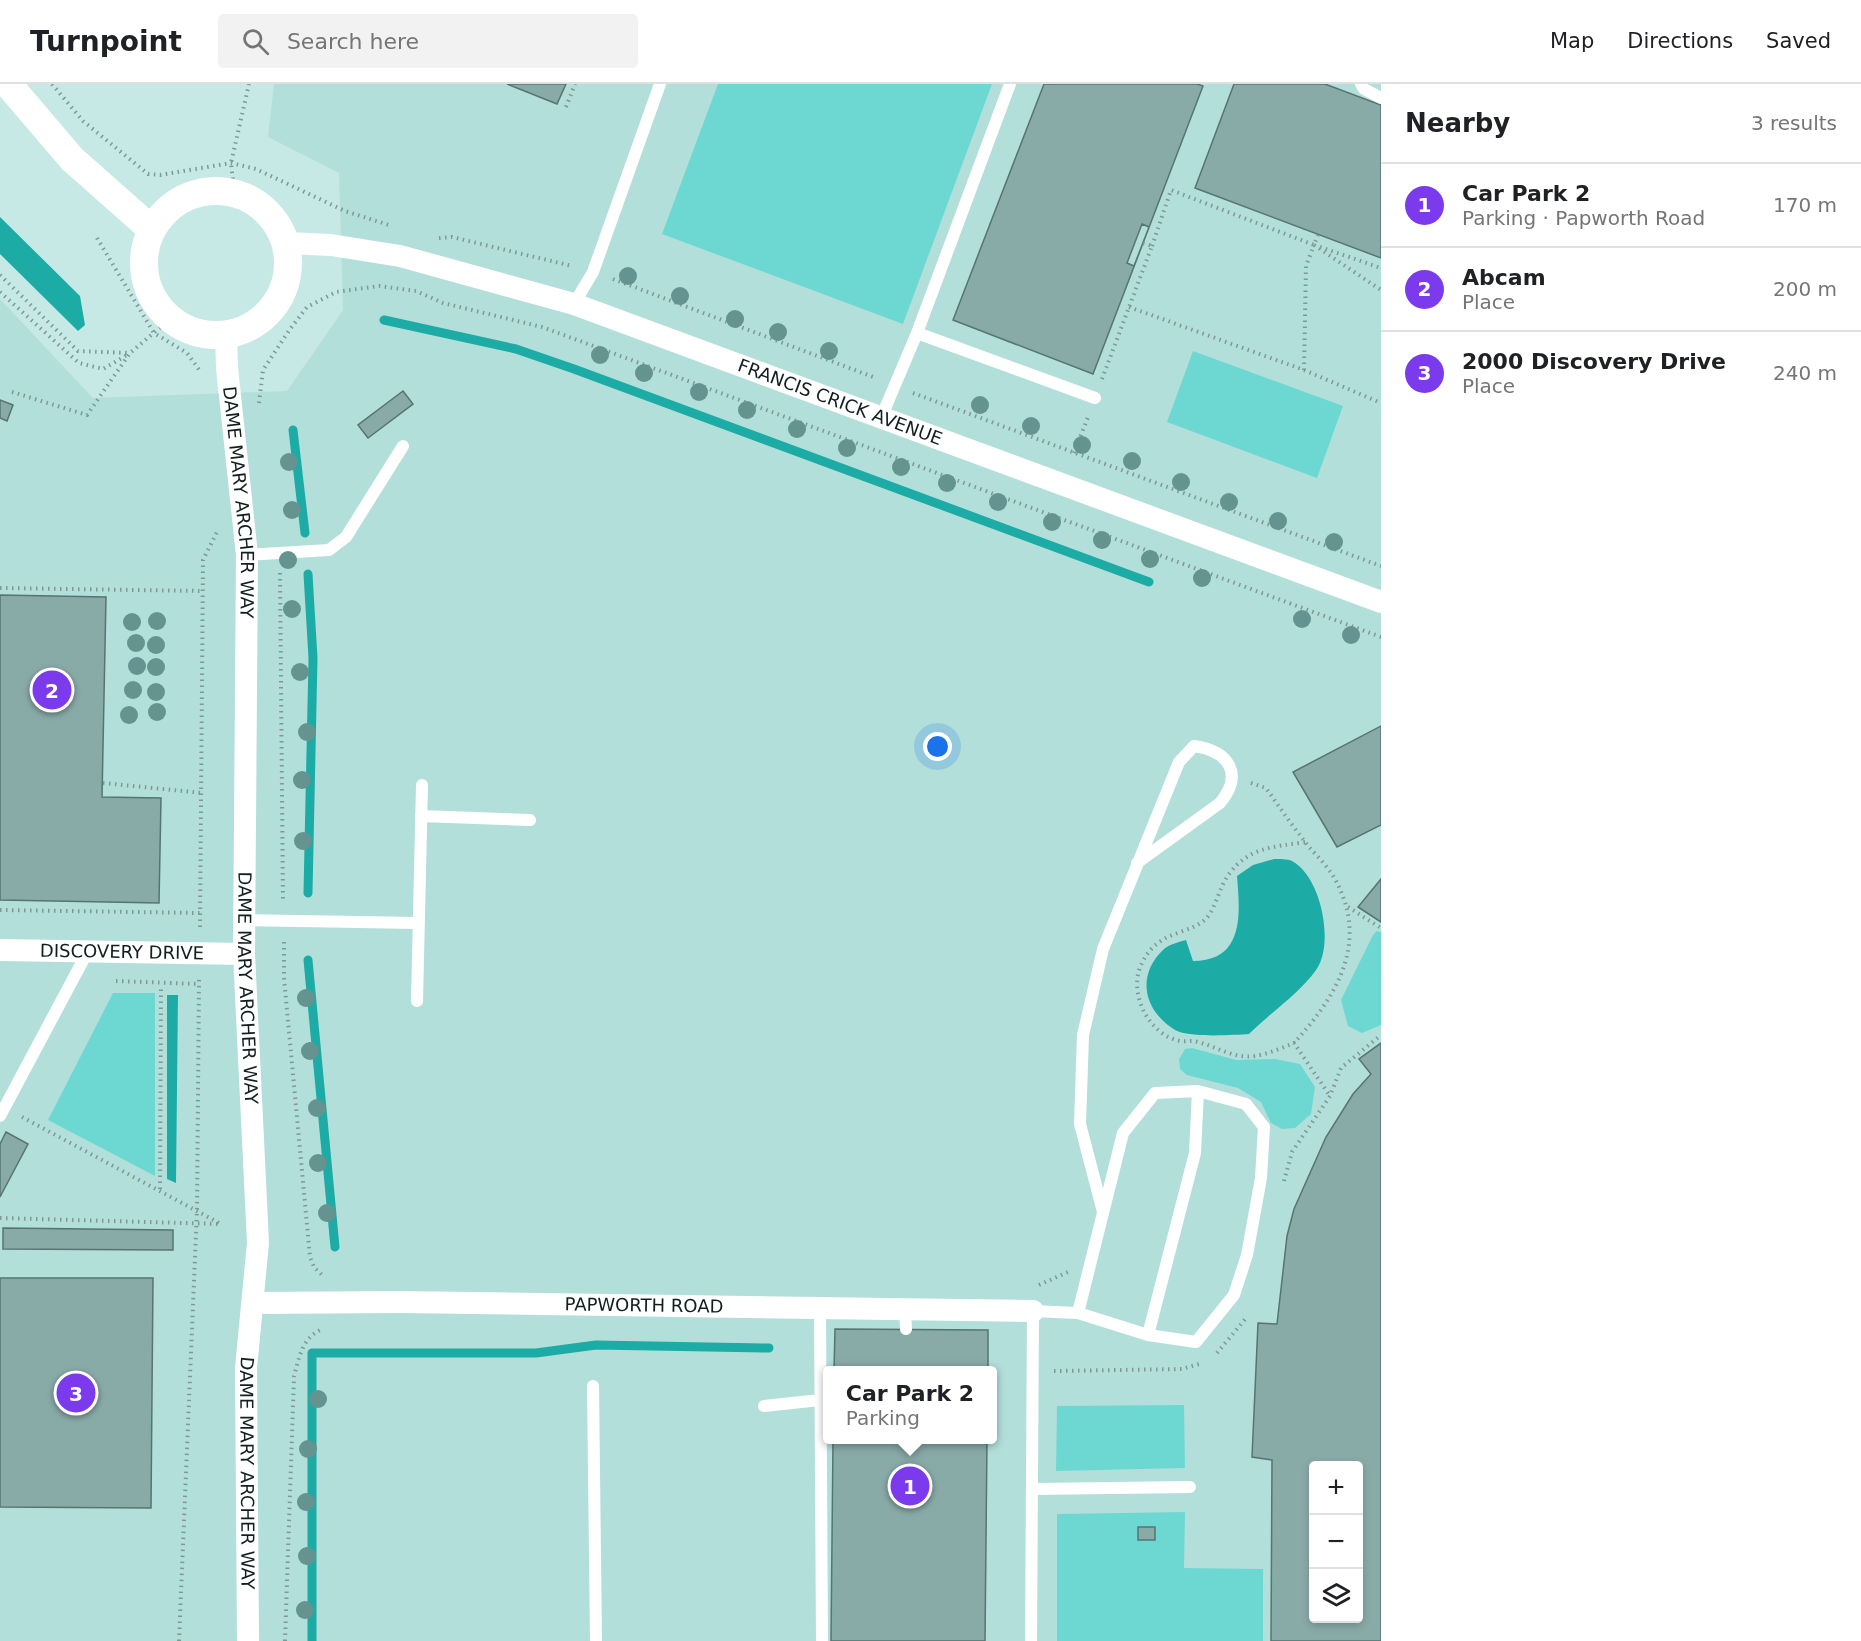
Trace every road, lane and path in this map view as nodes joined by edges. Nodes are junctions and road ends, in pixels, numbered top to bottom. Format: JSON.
{"nodes":[{"id":1,"x":8,"y":84,"type":"edge"},
{"id":2,"x":52,"y":84,"type":"edge"},
{"id":3,"x":249,"y":84,"type":"edge"},
{"id":4,"x":575,"y":84,"type":"edge"},
{"id":5,"x":660,"y":84,"type":"edge"},
{"id":6,"x":1010,"y":84,"type":"edge"},
{"id":7,"x":1361,"y":84,"type":"edge"},
{"id":8,"x":1381,"y":98,"type":"edge"},
{"id":9,"x":566,"y":107,"type":"dead end"},
{"id":10,"x":231,"y":163,"type":"junction"},
{"id":11,"x":234,"y":191,"type":"junction"},
{"id":12,"x":399,"y":228,"type":"dead end"},
{"id":13,"x":150,"y":229,"type":"junction"},
{"id":14,"x":1318,"y":235,"type":"dead end"},
{"id":15,"x":97,"y":238,"type":"dead end"},
{"id":16,"x":287,"y":243,"type":"junction"},
{"id":17,"x":1143,"y":243,"type":"dead end"},
{"id":18,"x":1314,"y":245,"type":"junction"},
{"id":19,"x":1152,"y":246,"type":"junction"},
{"id":20,"x":1381,"y":267,"type":"edge"},
{"id":21,"x":0,"y":275,"type":"edge"},
{"id":22,"x":1381,"y":290,"type":"edge"},
{"id":23,"x":0,"y":292,"type":"edge"},
{"id":24,"x":574,"y":304,"type":"junction"},
{"id":25,"x":1129,"y":307,"type":"junction"},
{"id":26,"x":162,"y":326,"type":"junction"},
{"id":27,"x":917,"y":333,"type":"junction"},
{"id":28,"x":226,"y":336,"type":"junction"},
{"id":29,"x":130,"y":353,"type":"junction"},
{"id":30,"x":263,"y":370,"type":"dead end"},
{"id":31,"x":1304,"y":370,"type":"junction"},
{"id":32,"x":203,"y":374,"type":"dead end"},
{"id":33,"x":12,"y":392,"type":"dead end"},
{"id":34,"x":1095,"y":399,"type":"junction"},
{"id":35,"x":1381,"y":403,"type":"edge"},
{"id":36,"x":881,"y":418,"type":"junction"},
{"id":37,"x":403,"y":446,"type":"dead end"},
{"id":38,"x":1074,"y":453,"type":"dead end"},
{"id":39,"x":276,"y":554,"type":"junction"},
{"id":40,"x":247,"y":555,"type":"junction"},
{"id":41,"x":203,"y":560,"type":"dead end"},
{"id":42,"x":0,"y":588,"type":"edge"},
{"id":43,"x":203,"y":591,"type":"junction"},
{"id":44,"x":1381,"y":602,"type":"edge"},
{"id":45,"x":1381,"y":637,"type":"edge"},
{"id":46,"x":1232,"y":777,"type":"junction"},
{"id":47,"x":102,"y":783,"type":"dead end"},
{"id":48,"x":422,"y":785,"type":"dead end"},
{"id":49,"x":203,"y":793,"type":"junction"},
{"id":50,"x":421,"y":816,"type":"junction"},
{"id":51,"x":530,"y":820,"type":"dead end"},
{"id":52,"x":1305,"y":842,"type":"junction"},
{"id":53,"x":1137,"y":864,"type":"junction"},
{"id":54,"x":1347,"y":906,"type":"junction"},
{"id":55,"x":0,"y":910,"type":"edge"},
{"id":56,"x":201,"y":913,"type":"junction"},
{"id":57,"x":244,"y":920,"type":"junction"},
{"id":58,"x":284,"y":921,"type":"junction"},
{"id":59,"x":417,"y":924,"type":"junction"},
{"id":60,"x":1381,"y":928,"type":"edge"},
{"id":61,"x":0,"y":950,"type":"edge"},
{"id":62,"x":88,"y":951,"type":"junction"},
{"id":63,"x":200,"y":953,"type":"junction"},
{"id":64,"x":244,"y":954,"type":"junction"},
{"id":65,"x":161,"y":985,"type":"dead end"},
{"id":66,"x":417,"y":1001,"type":"dead end"},
{"id":67,"x":1294,"y":1043,"type":"junction"},
{"id":68,"x":1198,"y":1091,"type":"junction"},
{"id":69,"x":1330,"y":1096,"type":"dead end"},
{"id":70,"x":2,"y":1112,"type":"edge"},
{"id":71,"x":160,"y":1189,"type":"junction"},
{"id":72,"x":197,"y":1209,"type":"junction"},
{"id":73,"x":1104,"y":1216,"type":"junction"},
{"id":74,"x":0,"y":1218,"type":"edge"},
{"id":75,"x":196,"y":1223,"type":"junction"},
{"id":76,"x":326,"y":1302,"type":"junction"},
{"id":77,"x":254,"y":1303,"type":"junction"},
{"id":78,"x":820,"y":1308,"type":"junction"},
{"id":79,"x":1033,"y":1311,"type":"junction"},
{"id":80,"x":1078,"y":1313,"type":"junction"},
{"id":81,"x":1148,"y":1335,"type":"junction"},
{"id":82,"x":593,"y":1386,"type":"dead end"},
{"id":83,"x":820,"y":1400,"type":"junction"},
{"id":84,"x":764,"y":1406,"type":"dead end"},
{"id":85,"x":1190,"y":1487,"type":"dead end"},
{"id":86,"x":1032,"y":1489,"type":"junction"},
{"id":87,"x":179,"y":1641,"type":"edge"},
{"id":88,"x":248,"y":1641,"type":"edge"},
{"id":89,"x":285,"y":1641,"type":"edge"},
{"id":90,"x":596,"y":1641,"type":"edge"},
{"id":91,"x":822,"y":1641,"type":"edge"},
{"id":92,"x":1031,"y":1641,"type":"edge"}],
"edges":[{"from":1,"to":13,"type":"street"},
{"from":2,"to":10,"type":"path"},
{"from":3,"to":10,"type":"path"},
{"from":4,"to":9,"type":"path"},
{"from":5,"to":24,"type":"lane"},
{"from":6,"to":27,"type":"lane"},
{"from":7,"to":8,"type":"lane"},
{"from":10,"to":11,"type":"path"},
{"from":10,"to":12,"type":"path"},
{"from":11,"to":13,"type":"street"},
{"from":11,"to":16,"type":"street"},
{"from":13,"to":26,"type":"street"},
{"from":14,"to":18,"type":"path"},
{"from":15,"to":26,"type":"path"},
{"from":16,"to":24,"type":"street","name":"FRANCIS CRICK AVENUE"},
{"from":16,"to":28,"type":"street"},
{"from":17,"to":19,"type":"path"},
{"from":18,"to":19,"type":"path"},
{"from":18,"to":20,"type":"path"},
{"from":18,"to":22,"type":"path"},
{"from":18,"to":31,"type":"path"},
{"from":19,"to":25,"type":"path"},
{"from":21,"to":29,"type":"path"},
{"from":23,"to":29,"type":"path"},
{"from":24,"to":36,"type":"street","name":"FRANCIS CRICK AVENUE"},
{"from":25,"to":31,"type":"path"},
{"from":25,"to":34,"type":"path"},
{"from":26,"to":28,"type":"street"},
{"from":26,"to":29,"type":"path"},
{"from":26,"to":32,"type":"path"},
{"from":27,"to":34,"type":"lane"},
{"from":27,"to":36,"type":"lane"},
{"from":28,"to":40,"type":"street","name":"DAME MARY ARCHER WAY"},
{"from":29,"to":33,"type":"path"},
{"from":30,"to":45,"type":"path"},
{"from":31,"to":35,"type":"path"},
{"from":34,"to":38,"type":"path"},
{"from":36,"to":44,"type":"street","name":"FRANCIS CRICK AVENUE"},
{"from":37,"to":39,"type":"lane"},
{"from":39,"to":40,"type":"lane"},
{"from":39,"to":58,"type":"path"},
{"from":40,"to":57,"type":"street","name":"DAME MARY ARCHER WAY"},
{"from":41,"to":43,"type":"path"},
{"from":42,"to":43,"type":"path"},
{"from":43,"to":49,"type":"path"},
{"from":46,"to":52,"type":"path"},
{"from":46,"to":53,"type":"lane"},
{"from":46,"to":53,"type":"lane"},
{"from":47,"to":49,"type":"path"},
{"from":48,"to":50,"type":"lane"},
{"from":49,"to":56,"type":"path"},
{"from":50,"to":51,"type":"lane"},
{"from":50,"to":59,"type":"lane"},
{"from":52,"to":54,"type":"path"},
{"from":52,"to":67,"type":"path"},
{"from":53,"to":73,"type":"lane"},
{"from":54,"to":60,"type":"path"},
{"from":54,"to":67,"type":"path"},
{"from":55,"to":56,"type":"path"},
{"from":56,"to":63,"type":"path"},
{"from":57,"to":58,"type":"lane"},
{"from":57,"to":64,"type":"street","name":"DAME MARY ARCHER WAY"},
{"from":58,"to":59,"type":"lane"},
{"from":58,"to":76,"type":"path"},
{"from":59,"to":66,"type":"lane"},
{"from":61,"to":62,"type":"street","name":"DISCOVERY DRIVE"},
{"from":62,"to":63,"type":"street","name":"DISCOVERY DRIVE"},
{"from":62,"to":70,"type":"lane"},
{"from":63,"to":64,"type":"street","name":"DISCOVERY DRIVE"},
{"from":63,"to":72,"type":"path"},
{"from":64,"to":77,"type":"street","name":"DAME MARY ARCHER WAY"},
{"from":65,"to":71,"type":"path"},
{"from":67,"to":69,"type":"path"},
{"from":68,"to":73,"type":"lane"},
{"from":68,"to":81,"type":"lane"},
{"from":68,"to":81,"type":"lane"},
{"from":70,"to":71,"type":"path"},
{"from":71,"to":72,"type":"path"},
{"from":72,"to":75,"type":"path"},
{"from":72,"to":75,"type":"path"},
{"from":73,"to":80,"type":"lane"},
{"from":74,"to":75,"type":"path"},
{"from":75,"to":87,"type":"path"},
{"from":76,"to":77,"type":"street","name":"PAPWORTH ROAD"},
{"from":76,"to":78,"type":"street","name":"PAPWORTH ROAD"},
{"from":76,"to":89,"type":"path"},
{"from":77,"to":88,"type":"street","name":"DAME MARY ARCHER WAY"},
{"from":78,"to":79,"type":"street","name":"PAPWORTH ROAD"},
{"from":78,"to":83,"type":"lane"},
{"from":79,"to":80,"type":"lane"},
{"from":79,"to":86,"type":"lane"},
{"from":80,"to":81,"type":"lane"},
{"from":82,"to":90,"type":"lane"},
{"from":83,"to":84,"type":"lane"},
{"from":83,"to":91,"type":"lane"},
{"from":85,"to":86,"type":"lane"},
{"from":86,"to":92,"type":"lane"}]}
